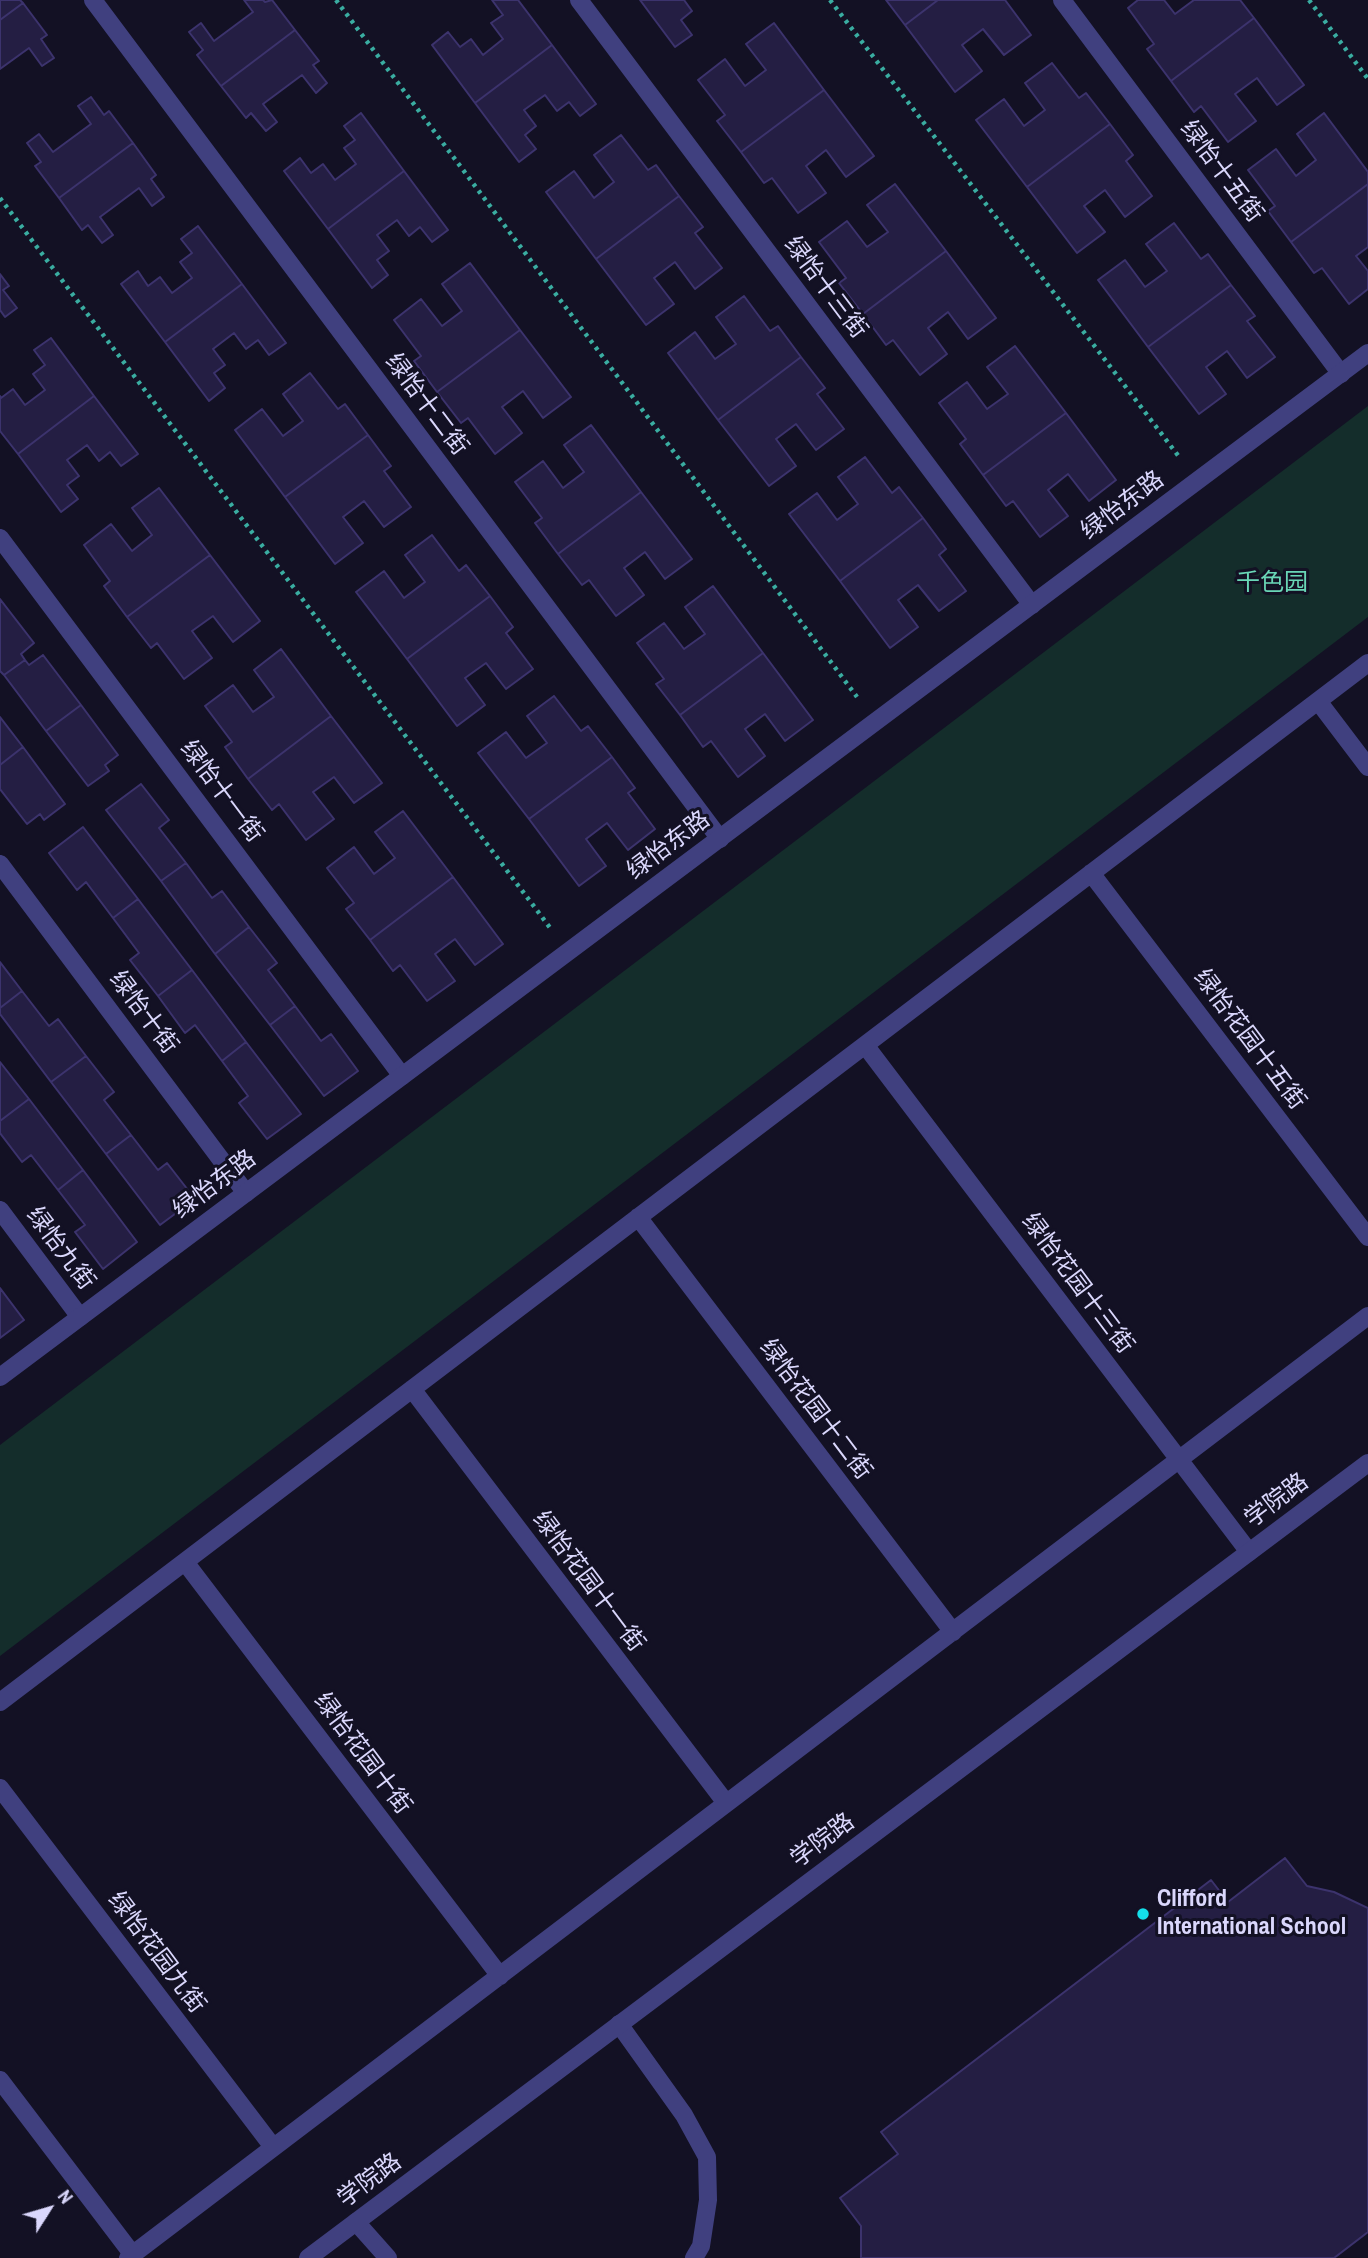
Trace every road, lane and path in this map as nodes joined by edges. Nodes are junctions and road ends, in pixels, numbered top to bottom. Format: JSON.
{"nodes":[{"id":1,"x":93,"y":0,"type":"edge"},
{"id":2,"x":336,"y":0,"type":"edge"},
{"id":3,"x":579,"y":0,"type":"edge"},
{"id":4,"x":830,"y":0,"type":"edge"},
{"id":5,"x":1062,"y":0,"type":"edge"},
{"id":6,"x":1309,"y":0,"type":"edge"},
{"id":7,"x":1368,"y":79,"type":"edge"},
{"id":8,"x":0,"y":198,"type":"edge"},
{"id":9,"x":1368,"y":354,"type":"edge"},
{"id":10,"x":1341,"y":374,"type":"junction"},
{"id":11,"x":1198,"y":481,"type":"junction"},
{"id":12,"x":0,"y":538,"type":"edge"},
{"id":13,"x":1032,"y":605,"type":"junction"},
{"id":14,"x":1368,"y":663,"type":"edge"},
{"id":15,"x":1318,"y":701,"type":"junction"},
{"id":16,"x":875,"y":722,"type":"junction"},
{"id":17,"x":1368,"y":767,"type":"edge"},
{"id":18,"x":720,"y":839,"type":"junction"},
{"id":19,"x":0,"y":864,"type":"edge"},
{"id":20,"x":1091,"y":873,"type":"junction"},
{"id":21,"x":568,"y":952,"type":"junction"},
{"id":22,"x":865,"y":1045,"type":"junction"},
{"id":23,"x":402,"y":1076,"type":"junction"},
{"id":24,"x":246,"y":1193,"type":"junction"},
{"id":25,"x":0,"y":1210,"type":"edge"},
{"id":26,"x":638,"y":1217,"type":"junction"},
{"id":27,"x":1368,"y":1237,"type":"edge"},
{"id":28,"x":1368,"y":1316,"type":"edge"},
{"id":29,"x":80,"y":1317,"type":"junction"},
{"id":30,"x":0,"y":1377,"type":"edge"},
{"id":31,"x":412,"y":1389,"type":"junction"},
{"id":32,"x":1180,"y":1459,"type":"junction"},
{"id":33,"x":1368,"y":1463,"type":"edge"},
{"id":34,"x":1249,"y":1552,"type":"junction"},
{"id":35,"x":185,"y":1562,"type":"junction"},
{"id":36,"x":953,"y":1632,"type":"junction"},
{"id":37,"x":0,"y":1702,"type":"edge"},
{"id":38,"x":0,"y":1788,"type":"edge"},
{"id":39,"x":726,"y":1803,"type":"junction"},
{"id":40,"x":500,"y":1976,"type":"junction"},
{"id":41,"x":619,"y":2024,"type":"junction"},
{"id":42,"x":0,"y":2080,"type":"edge"},
{"id":43,"x":273,"y":2147,"type":"junction"},
{"id":44,"x":356,"y":2222,"type":"junction"},
{"id":45,"x":130,"y":2256,"type":"edge"},
{"id":46,"x":308,"y":2258,"type":"edge"},
{"id":47,"x":388,"y":2258,"type":"edge"},
{"id":48,"x":694,"y":2258,"type":"edge"}],
"edges":[{"from":1,"to":18,"type":"street","name":"绿怡十二街"},
{"from":2,"to":16,"type":"path"},
{"from":3,"to":13,"type":"street","name":"绿怡十三街"},
{"from":4,"to":11,"type":"path"},
{"from":5,"to":10,"type":"street","name":"绿怡十五街"},
{"from":6,"to":7,"type":"path"},
{"from":8,"to":21,"type":"path"},
{"from":9,"to":10,"type":"street","name":"绿怡东路"},
{"from":10,"to":11,"type":"street","name":"绿怡东路"},
{"from":11,"to":13,"type":"street","name":"绿怡东路"},
{"from":12,"to":23,"type":"street","name":"绿怡十一街"},
{"from":13,"to":16,"type":"street","name":"绿怡东路"},
{"from":14,"to":15,"type":"street"},
{"from":15,"to":17,"type":"street"},
{"from":15,"to":20,"type":"street"},
{"from":16,"to":18,"type":"street","name":"绿怡东路"},
{"from":18,"to":21,"type":"street","name":"绿怡东路"},
{"from":19,"to":24,"type":"street","name":"绿怡十街"},
{"from":20,"to":22,"type":"street"},
{"from":20,"to":27,"type":"street","name":"绿怡花园十五街"},
{"from":21,"to":23,"type":"street","name":"绿怡东路"},
{"from":22,"to":26,"type":"street"},
{"from":22,"to":32,"type":"street","name":"绿怡花园十三街"},
{"from":23,"to":24,"type":"street","name":"绿怡东路"},
{"from":24,"to":29,"type":"street","name":"绿怡东路"},
{"from":25,"to":29,"type":"street","name":"绿怡九街"},
{"from":26,"to":31,"type":"street"},
{"from":26,"to":36,"type":"street","name":"绿怡花园十二街"},
{"from":28,"to":32,"type":"street"},
{"from":29,"to":30,"type":"street","name":"绿怡东路"},
{"from":31,"to":35,"type":"street"},
{"from":31,"to":39,"type":"street","name":"绿怡花园十一街"},
{"from":32,"to":34,"type":"street","name":"绿怡花园十三街"},
{"from":32,"to":36,"type":"street"},
{"from":33,"to":34,"type":"street","name":"学院路"},
{"from":34,"to":41,"type":"street","name":"学院路"},
{"from":35,"to":37,"type":"street"},
{"from":35,"to":40,"type":"street","name":"绿怡花园十街"},
{"from":36,"to":39,"type":"street"},
{"from":38,"to":43,"type":"street","name":"绿怡花园九街"},
{"from":39,"to":40,"type":"street"},
{"from":40,"to":43,"type":"street"},
{"from":41,"to":44,"type":"street","name":"学院路"},
{"from":41,"to":48,"type":"street"},
{"from":42,"to":45,"type":"street"},
{"from":43,"to":45,"type":"street"},
{"from":44,"to":46,"type":"street","name":"学院路"},
{"from":44,"to":47,"type":"street"}]}
